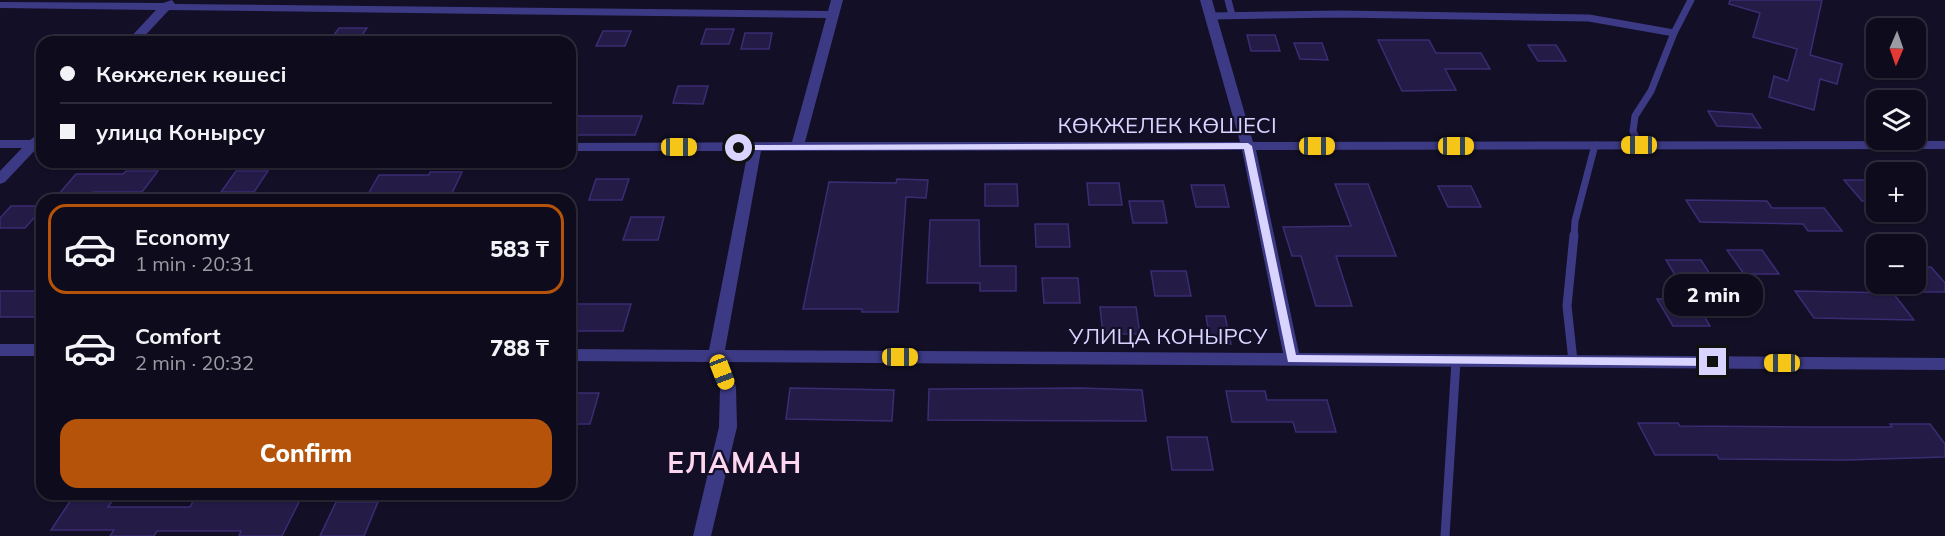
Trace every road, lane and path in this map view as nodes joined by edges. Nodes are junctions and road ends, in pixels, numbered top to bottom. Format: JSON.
{"nodes":[{"id":1,"x":837,"y":0,"type":"edge"},
{"id":2,"x":1206,"y":0,"type":"edge"},
{"id":3,"x":1228,"y":0,"type":"edge"},
{"id":4,"x":1691,"y":0,"type":"edge"},
{"id":5,"x":170,"y":3,"type":"edge"},
{"id":6,"x":0,"y":5,"type":"edge"},
{"id":7,"x":834,"y":15,"type":"junction"},
{"id":8,"x":1232,"y":15,"type":"junction"},
{"id":9,"x":1211,"y":16,"type":"junction"},
{"id":10,"x":1674,"y":33,"type":"junction"},
{"id":11,"x":138,"y":36,"type":"edge"},
{"id":12,"x":36,"y":141,"type":"edge"},
{"id":13,"x":0,"y":144,"type":"edge"},
{"id":14,"x":36,"y":144,"type":"edge"},
{"id":15,"x":1639,"y":145,"type":"junction"},
{"id":16,"x":1945,"y":145,"type":"edge"},
{"id":17,"x":1248,"y":146,"type":"junction"},
{"id":18,"x":1594,"y":146,"type":"junction"},
{"id":19,"x":576,"y":147,"type":"edge"},
{"id":20,"x":755,"y":147,"type":"junction"},
{"id":21,"x":798,"y":148,"type":"junction"},
{"id":22,"x":0,"y":179,"type":"edge"},
{"id":23,"x":0,"y":350,"type":"edge"},
{"id":24,"x":36,"y":350,"type":"edge"},
{"id":25,"x":576,"y":355,"type":"edge"},
{"id":26,"x":716,"y":356,"type":"junction"},
{"id":27,"x":1292,"y":360,"type":"junction"},
{"id":28,"x":1456,"y":361,"type":"junction"},
{"id":29,"x":1573,"y":361,"type":"junction"},
{"id":30,"x":1945,"y":364,"type":"edge"},
{"id":31,"x":702,"y":536,"type":"edge"},
{"id":32,"x":1445,"y":536,"type":"edge"}],
"edges":[{"from":1,"to":7,"type":"street"},
{"from":2,"to":9,"type":"street"},
{"from":3,"to":8,"type":"lane"},
{"from":4,"to":10,"type":"lane"},
{"from":5,"to":6,"type":"street"},
{"from":5,"to":7,"type":"street"},
{"from":5,"to":11,"type":"street"},
{"from":7,"to":21,"type":"street"},
{"from":8,"to":9,"type":"lane"},
{"from":8,"to":10,"type":"lane"},
{"from":9,"to":17,"type":"street"},
{"from":10,"to":15,"type":"lane"},
{"from":12,"to":13,"type":"street"},
{"from":14,"to":22,"type":"street"},
{"from":15,"to":16,"type":"street","name":"КӨКЖЕЛЕК КӨШЕСІ"},
{"from":15,"to":18,"type":"street","name":"КӨКЖЕЛЕК КӨШЕСІ"},
{"from":17,"to":18,"type":"street","name":"КӨКЖЕЛЕК КӨШЕСІ"},
{"from":17,"to":21,"type":"street","name":"КӨКЖЕЛЕК КӨШЕСІ"},
{"from":17,"to":27,"type":"street"},
{"from":18,"to":29,"type":"lane"},
{"from":19,"to":20,"type":"street","name":"КӨКЖЕЛЕК КӨШЕСІ"},
{"from":20,"to":21,"type":"street","name":"КӨКЖЕЛЕК КӨШЕСІ"},
{"from":20,"to":26,"type":"street"},
{"from":23,"to":24,"type":"street"},
{"from":25,"to":26,"type":"street","name":"УЛИЦА КОНЫРСУ"},
{"from":26,"to":27,"type":"street","name":"УЛИЦА КОНЫРСУ"},
{"from":26,"to":31,"type":"street"},
{"from":27,"to":28,"type":"street","name":"УЛИЦА КОНЫРСУ"},
{"from":28,"to":29,"type":"street","name":"УЛИЦА КОНЫРСУ"},
{"from":28,"to":32,"type":"lane"},
{"from":29,"to":30,"type":"street","name":"УЛИЦА КОНЫРСУ"}]}
